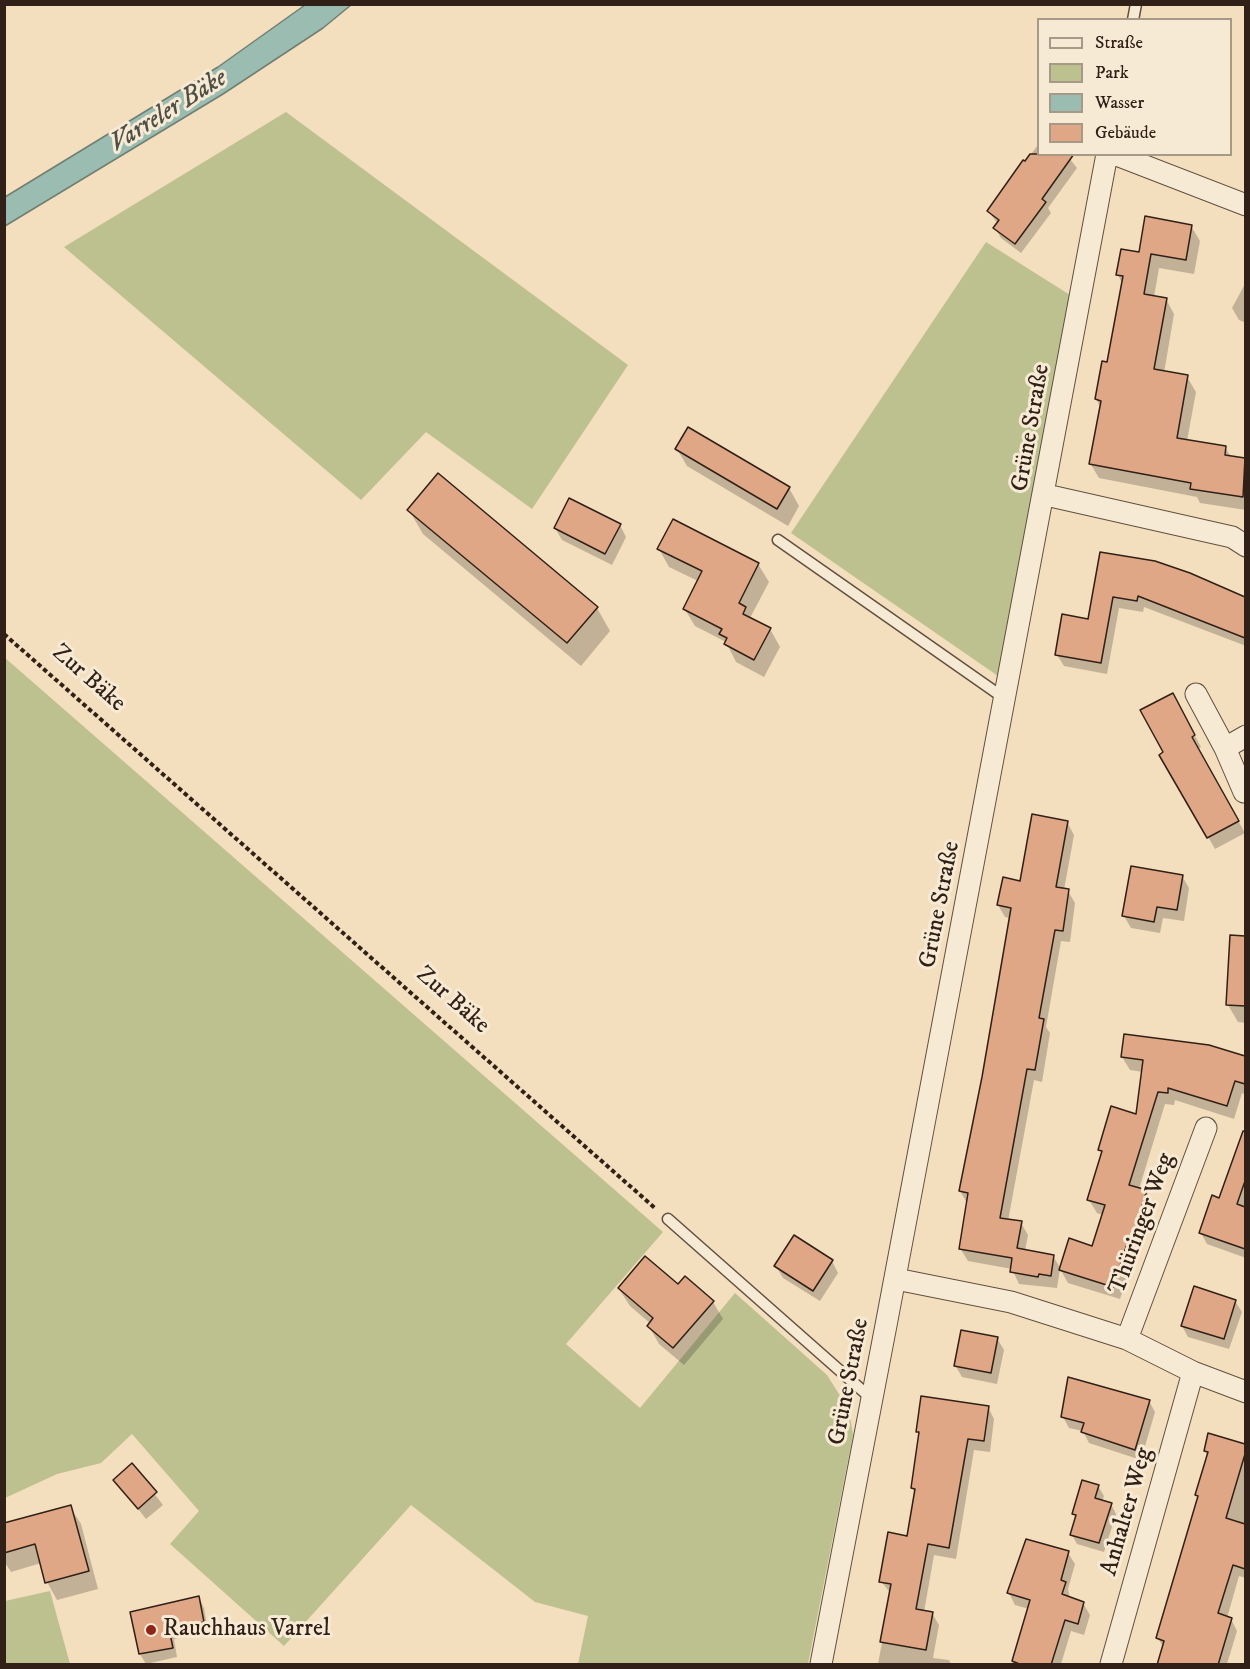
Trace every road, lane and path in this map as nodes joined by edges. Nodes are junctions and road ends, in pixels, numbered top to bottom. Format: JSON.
{"nodes":[{"id":1,"x":1107,"y":156,"type":"edge"},
{"id":2,"x":1119,"y":156,"type":"edge"},
{"id":3,"x":1245,"y":205,"type":"edge"},
{"id":4,"x":1046,"y":495,"type":"junction"},
{"id":5,"x":778,"y":540,"type":"dead end"},
{"id":6,"x":1245,"y":546,"type":"edge"},
{"id":7,"x":4,"y":634,"type":"edge"},
{"id":8,"x":1196,"y":694,"type":"dead end"},
{"id":9,"x":1004,"y":698,"type":"junction"},
{"id":10,"x":1245,"y":736,"type":"edge"},
{"id":11,"x":1225,"y":748,"type":"junction"},
{"id":12,"x":1245,"y":792,"type":"edge"},
{"id":13,"x":1206,"y":1128,"type":"dead end"},
{"id":14,"x":668,"y":1219,"type":"joint"},
{"id":15,"x":896,"y":1279,"type":"junction"},
{"id":16,"x":1127,"y":1339,"type":"junction"},
{"id":17,"x":1193,"y":1372,"type":"junction"},
{"id":18,"x":1245,"y":1392,"type":"edge"},
{"id":19,"x":872,"y":1399,"type":"junction"},
{"id":20,"x":821,"y":1665,"type":"edge"},
{"id":21,"x":1111,"y":1665,"type":"edge"}],
"edges":[{"from":1,"to":4,"type":"street","name":"Grüne Straße"},
{"from":2,"to":3,"type":"street"},
{"from":4,"to":6,"type":"street"},
{"from":4,"to":9,"type":"street","name":"Grüne Straße"},
{"from":5,"to":9,"type":"lane"},
{"from":7,"to":14,"type":"path","name":"Zur Bäke"},
{"from":8,"to":11,"type":"street"},
{"from":9,"to":15,"type":"street","name":"Grüne Straße"},
{"from":10,"to":11,"type":"street"},
{"from":11,"to":12,"type":"street"},
{"from":13,"to":16,"type":"street","name":"Thüringer Weg"},
{"from":14,"to":19,"type":"lane"},
{"from":15,"to":16,"type":"street"},
{"from":15,"to":19,"type":"street","name":"Grüne Straße"},
{"from":16,"to":17,"type":"street"},
{"from":17,"to":18,"type":"street"},
{"from":17,"to":21,"type":"street","name":"Anhalter Weg"},
{"from":19,"to":20,"type":"street","name":"Grüne Straße"}]}
